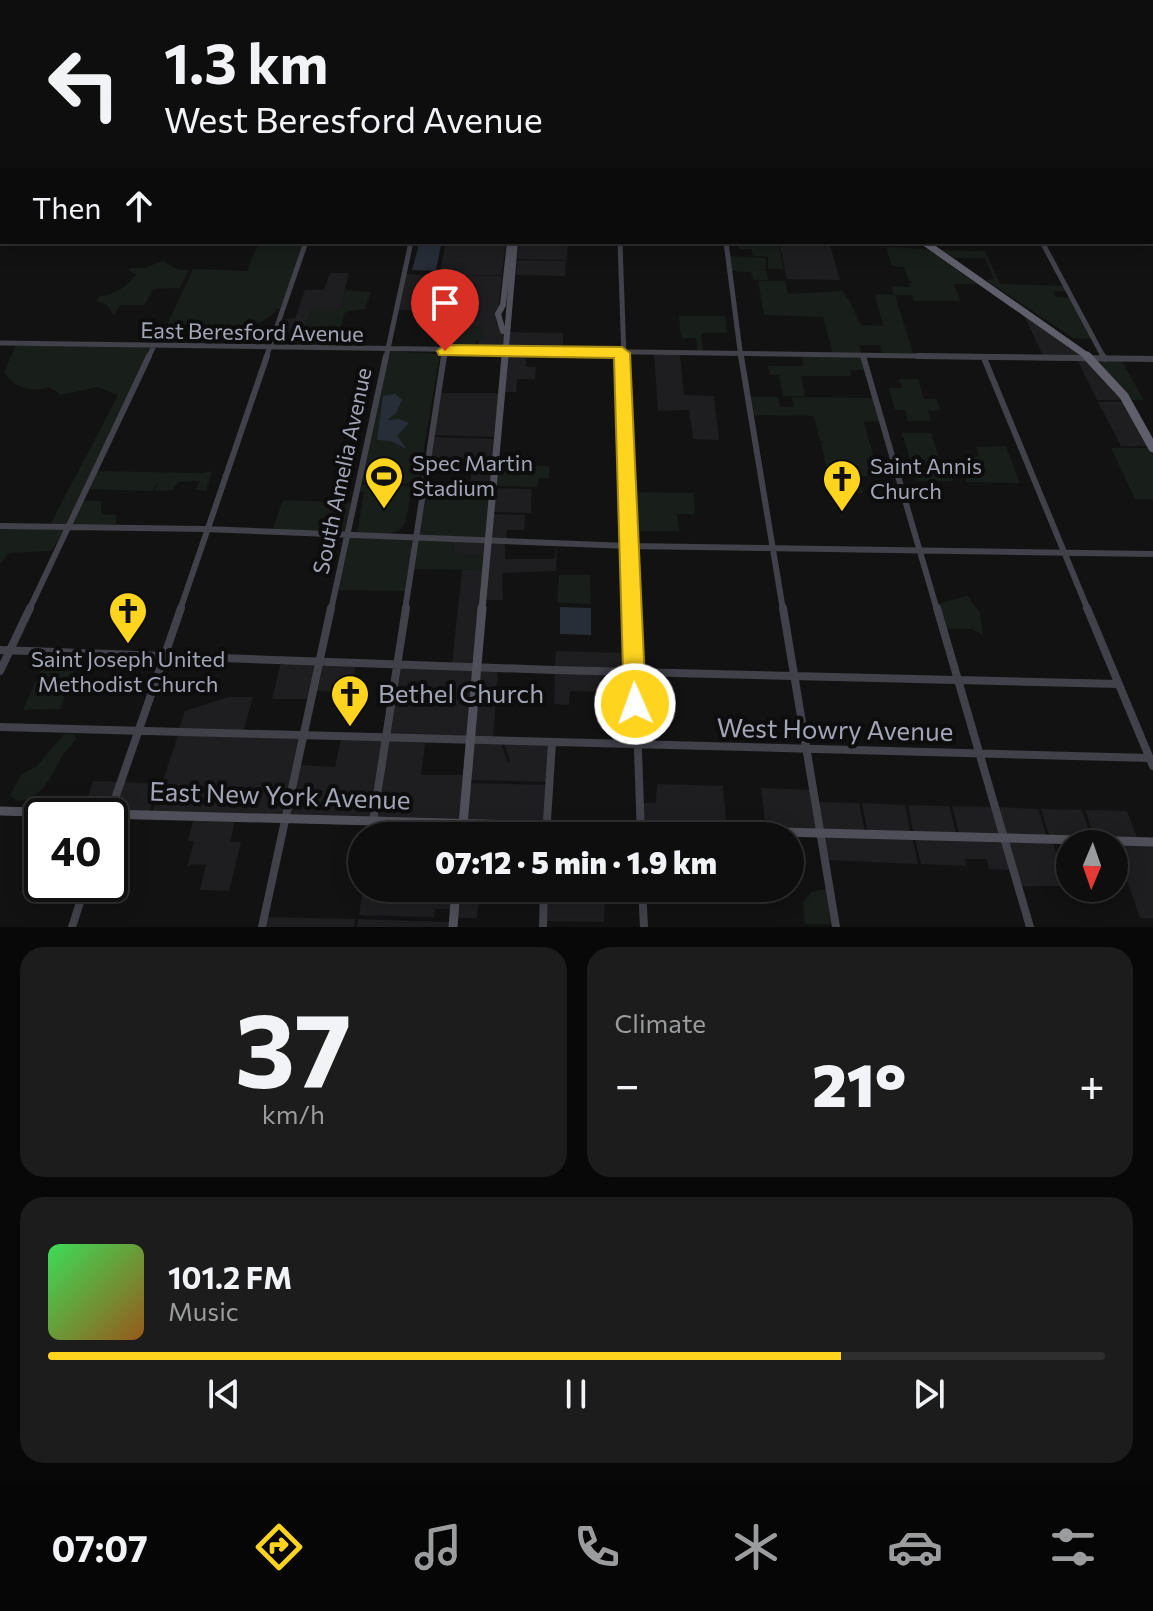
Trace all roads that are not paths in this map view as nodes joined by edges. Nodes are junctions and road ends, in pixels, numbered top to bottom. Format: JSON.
{"nodes":[{"id":1,"x":305,"y":244,"type":"edge"},
{"id":2,"x":411,"y":244,"type":"edge"},
{"id":3,"x":512,"y":244,"type":"edge"},
{"id":4,"x":620,"y":244,"type":"edge"},
{"id":5,"x":726,"y":244,"type":"edge"},
{"id":6,"x":927,"y":244,"type":"edge"},
{"id":7,"x":1043,"y":244,"type":"edge"},
{"id":8,"x":0,"y":343,"type":"edge"},
{"id":9,"x":154,"y":346,"type":"junction"},
{"id":10,"x":270,"y":348,"type":"junction"},
{"id":11,"x":387,"y":350,"type":"junction"},
{"id":12,"x":443,"y":351,"type":"junction"},
{"id":13,"x":504,"y":352,"type":"junction"},
{"id":14,"x":622,"y":353,"type":"junction"},
{"id":15,"x":741,"y":354,"type":"junction"},
{"id":16,"x":863,"y":356,"type":"junction"},
{"id":17,"x":984,"y":358,"type":"junction"},
{"id":18,"x":1092,"y":359,"type":"junction"},
{"id":19,"x":1105,"y":359,"type":"junction"},
{"id":20,"x":1153,"y":359,"type":"edge"},
{"id":21,"x":1153,"y":448,"type":"edge"},
{"id":22,"x":0,"y":526,"type":"edge"},
{"id":23,"x":68,"y":527,"type":"junction"},
{"id":24,"x":207,"y":530,"type":"junction"},
{"id":25,"x":348,"y":535,"type":"junction"},
{"id":26,"x":414,"y":538,"type":"junction"},
{"id":27,"x":488,"y":541,"type":"junction"},
{"id":28,"x":628,"y":546,"type":"junction"},
{"id":29,"x":774,"y":549,"type":"junction"},
{"id":30,"x":919,"y":549,"type":"junction"},
{"id":31,"x":1064,"y":553,"type":"junction"},
{"id":32,"x":1153,"y":554,"type":"edge"},
{"id":33,"x":0,"y":650,"type":"edge"},
{"id":34,"x":10,"y":650,"type":"junction"},
{"id":35,"x":164,"y":656,"type":"junction"},
{"id":36,"x":319,"y":662,"type":"junction"},
{"id":37,"x":398,"y":664,"type":"junction"},
{"id":38,"x":476,"y":667,"type":"junction"},
{"id":39,"x":0,"y":671,"type":"edge"},
{"id":40,"x":633,"y":672,"type":"junction"},
{"id":41,"x":795,"y":675,"type":"junction"},
{"id":42,"x":958,"y":680,"type":"junction"},
{"id":43,"x":1118,"y":684,"type":"junction"},
{"id":44,"x":0,"y":727,"type":"edge"},
{"id":45,"x":139,"y":730,"type":"junction"},
{"id":46,"x":303,"y":737,"type":"junction"},
{"id":47,"x":386,"y":738,"type":"junction"},
{"id":48,"x":470,"y":741,"type":"junction"},
{"id":49,"x":552,"y":743,"type":"junction"},
{"id":50,"x":637,"y":745,"type":"junction"},
{"id":51,"x":808,"y":750,"type":"junction"},
{"id":52,"x":979,"y":754,"type":"junction"},
{"id":53,"x":1152,"y":762,"type":"edge"},
{"id":54,"x":115,"y":798,"type":"edge"},
{"id":55,"x":0,"y":811,"type":"edge"},
{"id":56,"x":24,"y":812,"type":"edge"},
{"id":57,"x":128,"y":815,"type":"edge"},
{"id":58,"x":286,"y":818,"type":"junction"},
{"id":59,"x":373,"y":821,"type":"junction"},
{"id":60,"x":403,"y":822,"type":"edge"},
{"id":61,"x":463,"y":822,"type":"edge"},
{"id":62,"x":548,"y":822,"type":"edge"},
{"id":63,"x":640,"y":822,"type":"edge"},
{"id":64,"x":804,"y":834,"type":"edge"},
{"id":65,"x":821,"y":834,"type":"junction"},
{"id":66,"x":1004,"y":838,"type":"junction"},
{"id":67,"x":1153,"y":842,"type":"edge"},
{"id":68,"x":80,"y":902,"type":"edge"},
{"id":69,"x":455,"y":902,"type":"edge"},
{"id":70,"x":544,"y":902,"type":"edge"},
{"id":71,"x":643,"y":902,"type":"edge"},
{"id":72,"x":72,"y":927,"type":"edge"},
{"id":73,"x":262,"y":927,"type":"edge"},
{"id":74,"x":453,"y":927,"type":"edge"},
{"id":75,"x":543,"y":927,"type":"edge"},
{"id":76,"x":644,"y":927,"type":"edge"},
{"id":77,"x":836,"y":927,"type":"edge"},
{"id":78,"x":1030,"y":927,"type":"edge"}],
"edges":[{"from":1,"to":10,"type":"street"},
{"from":2,"to":11,"type":"street","name":"South Amelia Avenue"},
{"from":3,"to":13,"type":"main road"},
{"from":4,"to":14,"type":"street"},
{"from":5,"to":15,"type":"street"},
{"from":6,"to":18,"type":"highway"},
{"from":7,"to":19,"type":"street"},
{"from":8,"to":9,"type":"street","name":"East Beresford Avenue"},
{"from":9,"to":10,"type":"street","name":"East Beresford Avenue"},
{"from":9,"to":23,"type":"street"},
{"from":10,"to":11,"type":"street","name":"East Beresford Avenue"},
{"from":10,"to":24,"type":"street"},
{"from":11,"to":12,"type":"street","name":"East Beresford Avenue"},
{"from":11,"to":25,"type":"street","name":"South Amelia Avenue"},
{"from":12,"to":13,"type":"street","name":"East Beresford Avenue"},
{"from":12,"to":26,"type":"street"},
{"from":13,"to":14,"type":"street","name":"East Beresford Avenue"},
{"from":13,"to":27,"type":"main road"},
{"from":14,"to":15,"type":"street","name":"East Beresford Avenue"},
{"from":14,"to":28,"type":"street"},
{"from":15,"to":16,"type":"street","name":"East Beresford Avenue"},
{"from":15,"to":29,"type":"street"},
{"from":16,"to":17,"type":"street","name":"East Beresford Avenue"},
{"from":16,"to":30,"type":"street"},
{"from":17,"to":18,"type":"street","name":"East Beresford Avenue"},
{"from":17,"to":31,"type":"street"},
{"from":18,"to":19,"type":"street","name":"East Beresford Avenue"},
{"from":18,"to":21,"type":"highway"},
{"from":19,"to":20,"type":"street","name":"East Beresford Avenue"},
{"from":22,"to":23,"type":"street"},
{"from":23,"to":24,"type":"street"},
{"from":23,"to":34,"type":"street"},
{"from":24,"to":25,"type":"street"},
{"from":24,"to":35,"type":"street"},
{"from":25,"to":26,"type":"street"},
{"from":25,"to":36,"type":"street","name":"South Amelia Avenue"},
{"from":26,"to":27,"type":"street"},
{"from":26,"to":37,"type":"street"},
{"from":27,"to":28,"type":"street"},
{"from":27,"to":38,"type":"main road"},
{"from":28,"to":29,"type":"street"},
{"from":28,"to":40,"type":"street"},
{"from":29,"to":30,"type":"street"},
{"from":29,"to":41,"type":"street"},
{"from":30,"to":31,"type":"street"},
{"from":30,"to":42,"type":"street"},
{"from":31,"to":32,"type":"street"},
{"from":31,"to":43,"type":"street"},
{"from":33,"to":34,"type":"street"},
{"from":34,"to":35,"type":"street"},
{"from":34,"to":39,"type":"street"},
{"from":35,"to":36,"type":"street"},
{"from":35,"to":45,"type":"street"},
{"from":36,"to":37,"type":"street"},
{"from":36,"to":46,"type":"street","name":"South Amelia Avenue"},
{"from":37,"to":38,"type":"street"},
{"from":37,"to":47,"type":"street"},
{"from":38,"to":40,"type":"street"},
{"from":38,"to":48,"type":"main road"},
{"from":40,"to":41,"type":"street"},
{"from":40,"to":50,"type":"street"},
{"from":41,"to":42,"type":"street"},
{"from":41,"to":51,"type":"street"},
{"from":42,"to":43,"type":"street"},
{"from":42,"to":52,"type":"street"},
{"from":43,"to":53,"type":"street"},
{"from":44,"to":45,"type":"street","name":"West Howry Avenue"},
{"from":45,"to":46,"type":"street","name":"West Howry Avenue"},
{"from":45,"to":54,"type":"street"},
{"from":46,"to":47,"type":"street","name":"West Howry Avenue"},
{"from":46,"to":58,"type":"street","name":"South Amelia Avenue"},
{"from":47,"to":48,"type":"street","name":"West Howry Avenue"},
{"from":47,"to":59,"type":"street"},
{"from":48,"to":49,"type":"street","name":"West Howry Avenue"},
{"from":48,"to":61,"type":"main road"},
{"from":49,"to":50,"type":"street","name":"West Howry Avenue"},
{"from":49,"to":62,"type":"street"},
{"from":50,"to":51,"type":"street","name":"West Howry Avenue"},
{"from":50,"to":63,"type":"street"},
{"from":51,"to":52,"type":"street","name":"West Howry Avenue"},
{"from":51,"to":65,"type":"street"},
{"from":52,"to":53,"type":"street","name":"West Howry Avenue"},
{"from":52,"to":66,"type":"street"},
{"from":55,"to":56,"type":"main road","name":"East New York Avenue"},
{"from":57,"to":58,"type":"main road","name":"East New York Avenue"},
{"from":58,"to":59,"type":"main road","name":"East New York Avenue"},
{"from":58,"to":73,"type":"street","name":"South Amelia Avenue"},
{"from":59,"to":60,"type":"main road","name":"East New York Avenue"},
{"from":64,"to":65,"type":"main road","name":"East New York Avenue"},
{"from":65,"to":66,"type":"main road","name":"East New York Avenue"},
{"from":65,"to":77,"type":"street"},
{"from":66,"to":67,"type":"main road","name":"East New York Avenue"},
{"from":66,"to":78,"type":"street"},
{"from":68,"to":72,"type":"street"},
{"from":69,"to":74,"type":"main road"},
{"from":70,"to":75,"type":"street"},
{"from":71,"to":76,"type":"street"}]}
